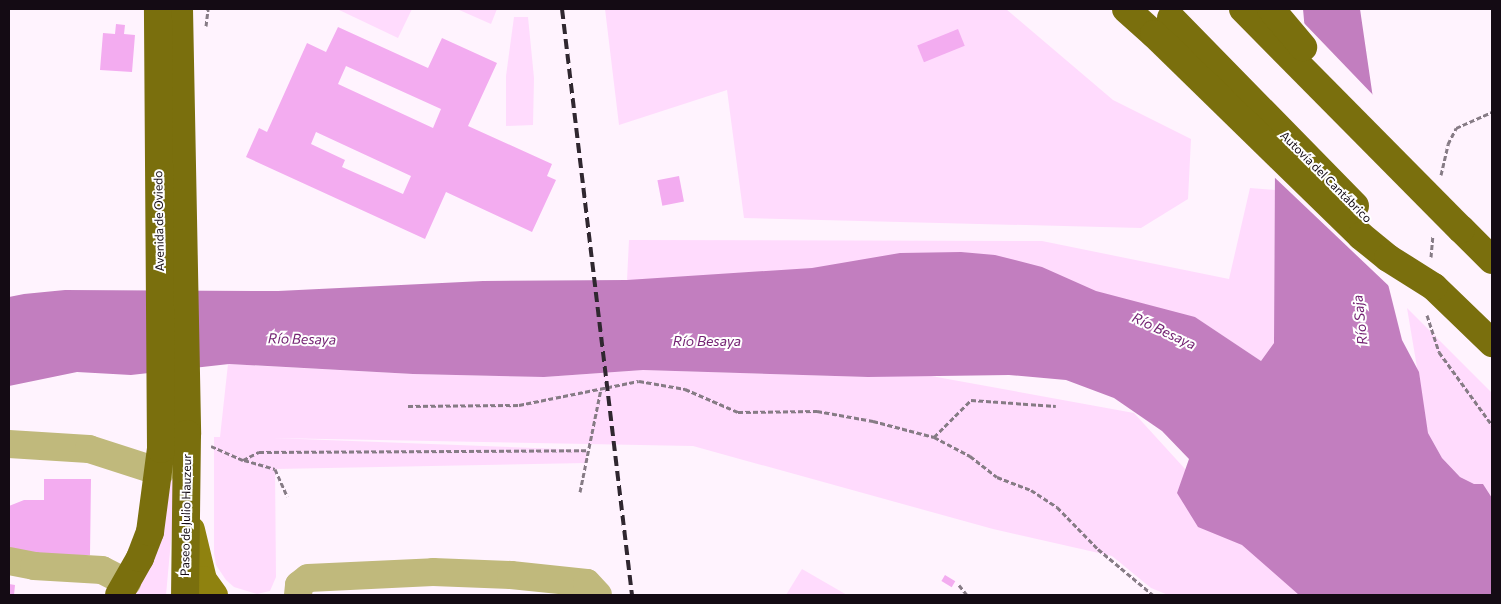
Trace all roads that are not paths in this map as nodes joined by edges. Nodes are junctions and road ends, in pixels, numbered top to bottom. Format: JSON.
{"nodes":[{"id":1,"x":158,"y":9,"type":"edge"},
{"id":2,"x":179,"y":9,"type":"edge"},
{"id":3,"x":1126,"y":9,"type":"edge"},
{"id":4,"x":1243,"y":9,"type":"edge"},
{"id":5,"x":1271,"y":9,"type":"edge"},
{"id":6,"x":1162,"y":20,"type":"edge"},
{"id":7,"x":170,"y":173,"type":"junction"},
{"id":8,"x":1461,"y":229,"type":"junction"},
{"id":9,"x":1492,"y":260,"type":"edge"},
{"id":10,"x":1492,"y":343,"type":"edge"},
{"id":11,"x":186,"y":436,"type":"junction"},
{"id":12,"x":9,"y":444,"type":"edge"},
{"id":13,"x":160,"y":472,"type":"junction"},
{"id":14,"x":185,"y":512,"type":"junction"},
{"id":15,"x":9,"y":561,"type":"edge"},
{"id":16,"x":123,"y":589,"type":"edge"},
{"id":17,"x":593,"y":589,"type":"edge"},
{"id":18,"x":185,"y":595,"type":"edge"},
{"id":19,"x":214,"y":595,"type":"edge"},
{"id":20,"x":298,"y":595,"type":"edge"}],
"edges":[{"from":1,"to":7,"type":"highway","name":"Avenida de Oviedo"},
{"from":2,"to":7,"type":"highway","name":"Avenida de Oviedo"},
{"from":3,"to":6,"type":"highway","name":"Autovía del Cantábrico"},
{"from":4,"to":8,"type":"highway","bridge":true},
{"from":5,"to":8,"type":"highway","bridge":true},
{"from":6,"to":10,"type":"highway","name":"Autovía del Cantábrico","bridge":true},
{"from":7,"to":11,"type":"highway","name":"Avenida de Oviedo"},
{"from":8,"to":9,"type":"highway"},
{"from":11,"to":13,"type":"highway","name":"Paseo de Julio Hauzeur"},
{"from":11,"to":14,"type":"highway","name":"Paseo de Julio Hauzeur"},
{"from":12,"to":13,"type":"street"},
{"from":13,"to":16,"type":"highway","name":"Paseo de Julio Hauzeur"},
{"from":14,"to":18,"type":"highway","name":"Paseo de Julio Hauzeur"},
{"from":14,"to":19,"type":"main road"},
{"from":15,"to":16,"type":"street","name":"Paseo de Julio Hauzeur"},
{"from":17,"to":20,"type":"street"}]}
